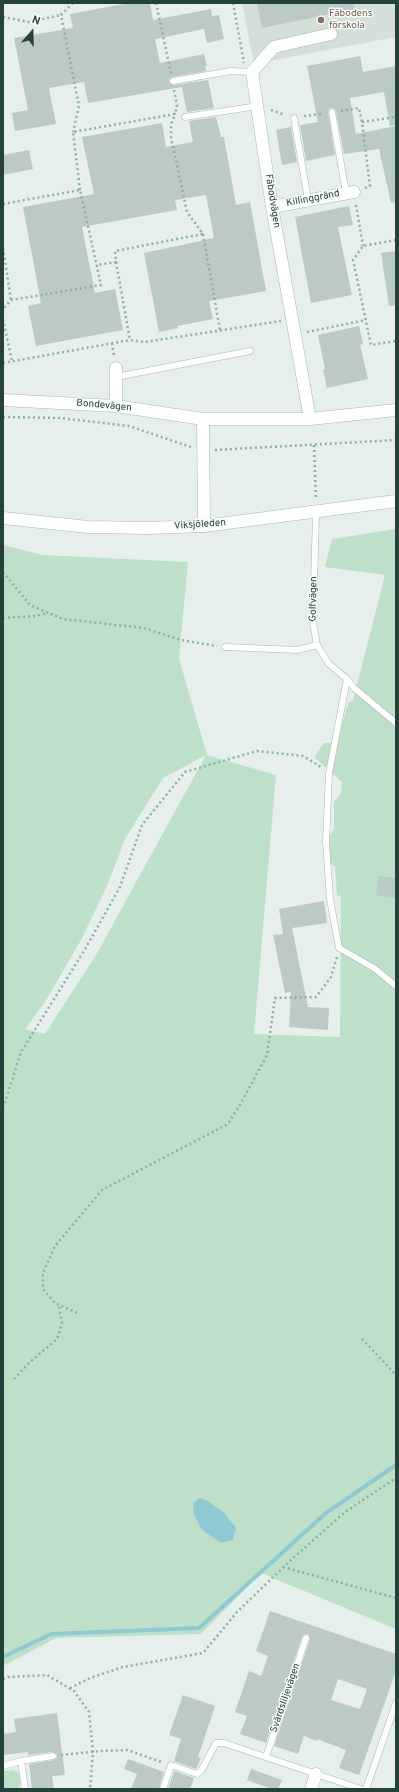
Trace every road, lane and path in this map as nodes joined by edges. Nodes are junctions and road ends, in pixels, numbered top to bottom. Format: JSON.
{"nodes":[{"id":1,"x":73,"y":3,"type":"edge"},
{"id":2,"x":156,"y":3,"type":"edge"},
{"id":3,"x":233,"y":3,"type":"edge"},
{"id":4,"x":61,"y":15,"type":"junction"},
{"id":5,"x":3,"y":18,"type":"edge"},
{"id":6,"x":331,"y":34,"type":"dead end"},
{"id":7,"x":252,"y":72,"type":"junction"},
{"id":8,"x":173,"y":81,"type":"junction"},
{"id":9,"x":258,"y":106,"type":"junction"},
{"id":10,"x":332,"y":112,"type":"junction"},
{"id":11,"x":175,"y":114,"type":"junction"},
{"id":12,"x":185,"y":117,"type":"dead end"},
{"id":13,"x":396,"y":117,"type":"edge"},
{"id":14,"x":294,"y":118,"type":"junction"},
{"id":15,"x":362,"y":122,"type":"junction"},
{"id":16,"x":73,"y":132,"type":"junction"},
{"id":17,"x":80,"y":190,"type":"junction"},
{"id":18,"x":350,"y":192,"type":"junction"},
{"id":19,"x":308,"y":200,"type":"junction"},
{"id":20,"x":3,"y":204,"type":"edge"},
{"id":21,"x":272,"y":207,"type":"junction"},
{"id":22,"x":203,"y":234,"type":"junction"},
{"id":23,"x":396,"y":240,"type":"edge"},
{"id":24,"x":363,"y":246,"type":"junction"},
{"id":25,"x":3,"y":248,"type":"edge"},
{"id":26,"x":116,"y":262,"type":"junction"},
{"id":27,"x":96,"y":265,"type":"junction"},
{"id":28,"x":11,"y":300,"type":"junction"},
{"id":29,"x":3,"y":309,"type":"edge"},
{"id":30,"x":3,"y":319,"type":"edge"},
{"id":31,"x":292,"y":319,"type":"junction"},
{"id":32,"x":366,"y":320,"type":"junction"},
{"id":33,"x":220,"y":330,"type":"junction"},
{"id":34,"x":296,"y":334,"type":"junction"},
{"id":35,"x":130,"y":340,"type":"junction"},
{"id":36,"x":396,"y":341,"type":"edge"},
{"id":37,"x":250,"y":351,"type":"dead end"},
{"id":38,"x":12,"y":362,"type":"junction"},
{"id":39,"x":3,"y":363,"type":"edge"},
{"id":40,"x":116,"y":372,"type":"joint"},
{"id":41,"x":3,"y":400,"type":"edge"},
{"id":42,"x":116,"y":406,"type":"junction"},
{"id":43,"x":396,"y":410,"type":"edge"},
{"id":44,"x":204,"y":419,"type":"junction"},
{"id":45,"x":310,"y":419,"type":"junction"},
{"id":46,"x":314,"y":445,"type":"dead end"},
{"id":47,"x":396,"y":501,"type":"edge"},
{"id":48,"x":316,"y":512,"type":"junction"},
{"id":49,"x":3,"y":518,"type":"edge"},
{"id":50,"x":204,"y":526,"type":"junction"},
{"id":51,"x":3,"y":572,"type":"edge"},
{"id":52,"x":48,"y":613,"type":"junction"},
{"id":53,"x":3,"y":618,"type":"edge"},
{"id":54,"x":318,"y":645,"type":"junction"},
{"id":55,"x":225,"y":647,"type":"joint"},
{"id":56,"x":347,"y":679,"type":"junction"},
{"id":57,"x":396,"y":723,"type":"edge"},
{"id":58,"x":329,"y":773,"type":"junction"},
{"id":59,"x":339,"y":948,"type":"junction"},
{"id":60,"x":396,"y":986,"type":"edge"},
{"id":61,"x":3,"y":1108,"type":"edge"},
{"id":62,"x":59,"y":1305,"type":"junction"},
{"id":63,"x":78,"y":1314,"type":"dead end"},
{"id":64,"x":362,"y":1339,"type":"dead end"},
{"id":65,"x":396,"y":1374,"type":"edge"},
{"id":66,"x":14,"y":1379,"type":"dead end"},
{"id":67,"x":396,"y":1478,"type":"edge"},
{"id":68,"x":283,"y":1567,"type":"junction"},
{"id":69,"x":396,"y":1598,"type":"edge"},
{"id":70,"x":306,"y":1638,"type":"dead end"},
{"id":71,"x":3,"y":1679,"type":"edge"},
{"id":72,"x":70,"y":1688,"type":"junction"},
{"id":73,"x":396,"y":1703,"type":"edge"},
{"id":74,"x":93,"y":1752,"type":"junction"},
{"id":75,"x":53,"y":1756,"type":"joint"},
{"id":76,"x":266,"y":1757,"type":"junction"},
{"id":77,"x":20,"y":1761,"type":"junction"},
{"id":78,"x":171,"y":1765,"type":"junction"},
{"id":79,"x":3,"y":1766,"type":"edge"},
{"id":80,"x":316,"y":1774,"type":"junction"},
{"id":81,"x":24,"y":1789,"type":"edge"},
{"id":82,"x":90,"y":1789,"type":"edge"},
{"id":83,"x":163,"y":1789,"type":"edge"},
{"id":84,"x":311,"y":1789,"type":"edge"},
{"id":85,"x":361,"y":1789,"type":"edge"},
{"id":86,"x":366,"y":1789,"type":"edge"}],
"edges":[{"from":1,"to":4,"type":"path"},
{"from":2,"to":8,"type":"path"},
{"from":3,"to":7,"type":"path"},
{"from":4,"to":5,"type":"path"},
{"from":4,"to":16,"type":"path"},
{"from":6,"to":7,"type":"street"},
{"from":7,"to":8,"type":"lane"},
{"from":7,"to":9,"type":"street","name":"Fäbodvägen"},
{"from":8,"to":11,"type":"path"},
{"from":9,"to":12,"type":"lane"},
{"from":9,"to":14,"type":"path"},
{"from":9,"to":21,"type":"street","name":"Fäbodvägen"},
{"from":10,"to":14,"type":"path"},
{"from":10,"to":15,"type":"path"},
{"from":10,"to":18,"type":"lane"},
{"from":11,"to":16,"type":"path"},
{"from":11,"to":22,"type":"path"},
{"from":13,"to":15,"type":"path"},
{"from":14,"to":19,"type":"lane"},
{"from":15,"to":18,"type":"path"},
{"from":16,"to":17,"type":"path"},
{"from":17,"to":20,"type":"path"},
{"from":17,"to":27,"type":"path"},
{"from":18,"to":19,"type":"street","name":"Killinggränd"},
{"from":18,"to":24,"type":"path"},
{"from":19,"to":21,"type":"street","name":"Killinggränd"},
{"from":21,"to":31,"type":"street","name":"Fäbodvägen"},
{"from":22,"to":26,"type":"path"},
{"from":22,"to":33,"type":"path"},
{"from":23,"to":24,"type":"path"},
{"from":24,"to":32,"type":"path"},
{"from":25,"to":28,"type":"path"},
{"from":26,"to":27,"type":"path"},
{"from":26,"to":35,"type":"path"},
{"from":27,"to":28,"type":"path"},
{"from":28,"to":29,"type":"path"},
{"from":30,"to":38,"type":"path"},
{"from":31,"to":33,"type":"path"},
{"from":31,"to":34,"type":"street","name":"Fäbodvägen"},
{"from":32,"to":34,"type":"path"},
{"from":32,"to":36,"type":"path"},
{"from":33,"to":35,"type":"path"},
{"from":34,"to":45,"type":"street","name":"Fäbodvägen"},
{"from":35,"to":38,"type":"path"},
{"from":37,"to":40,"type":"lane"},
{"from":38,"to":39,"type":"path"},
{"from":40,"to":42,"type":"street"},
{"from":41,"to":42,"type":"street","name":"Bondevägen"},
{"from":42,"to":44,"type":"street","name":"Bondevägen"},
{"from":43,"to":45,"type":"street","name":"Bondevägen"},
{"from":44,"to":45,"type":"street","name":"Bondevägen"},
{"from":44,"to":50,"type":"street"},
{"from":46,"to":48,"type":"path"},
{"from":47,"to":48,"type":"street","name":"Viksjöleden"},
{"from":48,"to":50,"type":"street","name":"Viksjöleden"},
{"from":48,"to":54,"type":"lane","name":"Golfvägen"},
{"from":49,"to":50,"type":"street","name":"Viksjöleden"},
{"from":51,"to":52,"type":"path"},
{"from":52,"to":53,"type":"path"},
{"from":52,"to":55,"type":"path"},
{"from":54,"to":55,"type":"lane"},
{"from":54,"to":56,"type":"lane","name":"Golfvägen"},
{"from":56,"to":57,"type":"lane","name":"Golfvägen"},
{"from":56,"to":58,"type":"lane"},
{"from":58,"to":59,"type":"lane"},
{"from":58,"to":61,"type":"path"},
{"from":59,"to":60,"type":"lane"},
{"from":59,"to":62,"type":"path"},
{"from":62,"to":63,"type":"path"},
{"from":62,"to":66,"type":"path"},
{"from":64,"to":65,"type":"path"},
{"from":67,"to":68,"type":"path"},
{"from":68,"to":69,"type":"path"},
{"from":68,"to":72,"type":"path"},
{"from":70,"to":76,"type":"lane","name":"Svärdsliljevägen"},
{"from":71,"to":72,"type":"path"},
{"from":72,"to":74,"type":"path"},
{"from":73,"to":86,"type":"lane"},
{"from":74,"to":75,"type":"path"},
{"from":74,"to":78,"type":"path"},
{"from":74,"to":82,"type":"path"},
{"from":75,"to":77,"type":"lane"},
{"from":76,"to":78,"type":"lane"},
{"from":76,"to":80,"type":"lane"},
{"from":77,"to":79,"type":"lane"},
{"from":77,"to":81,"type":"lane"},
{"from":78,"to":83,"type":"lane"},
{"from":80,"to":84,"type":"street"},
{"from":80,"to":85,"type":"lane"}]}
